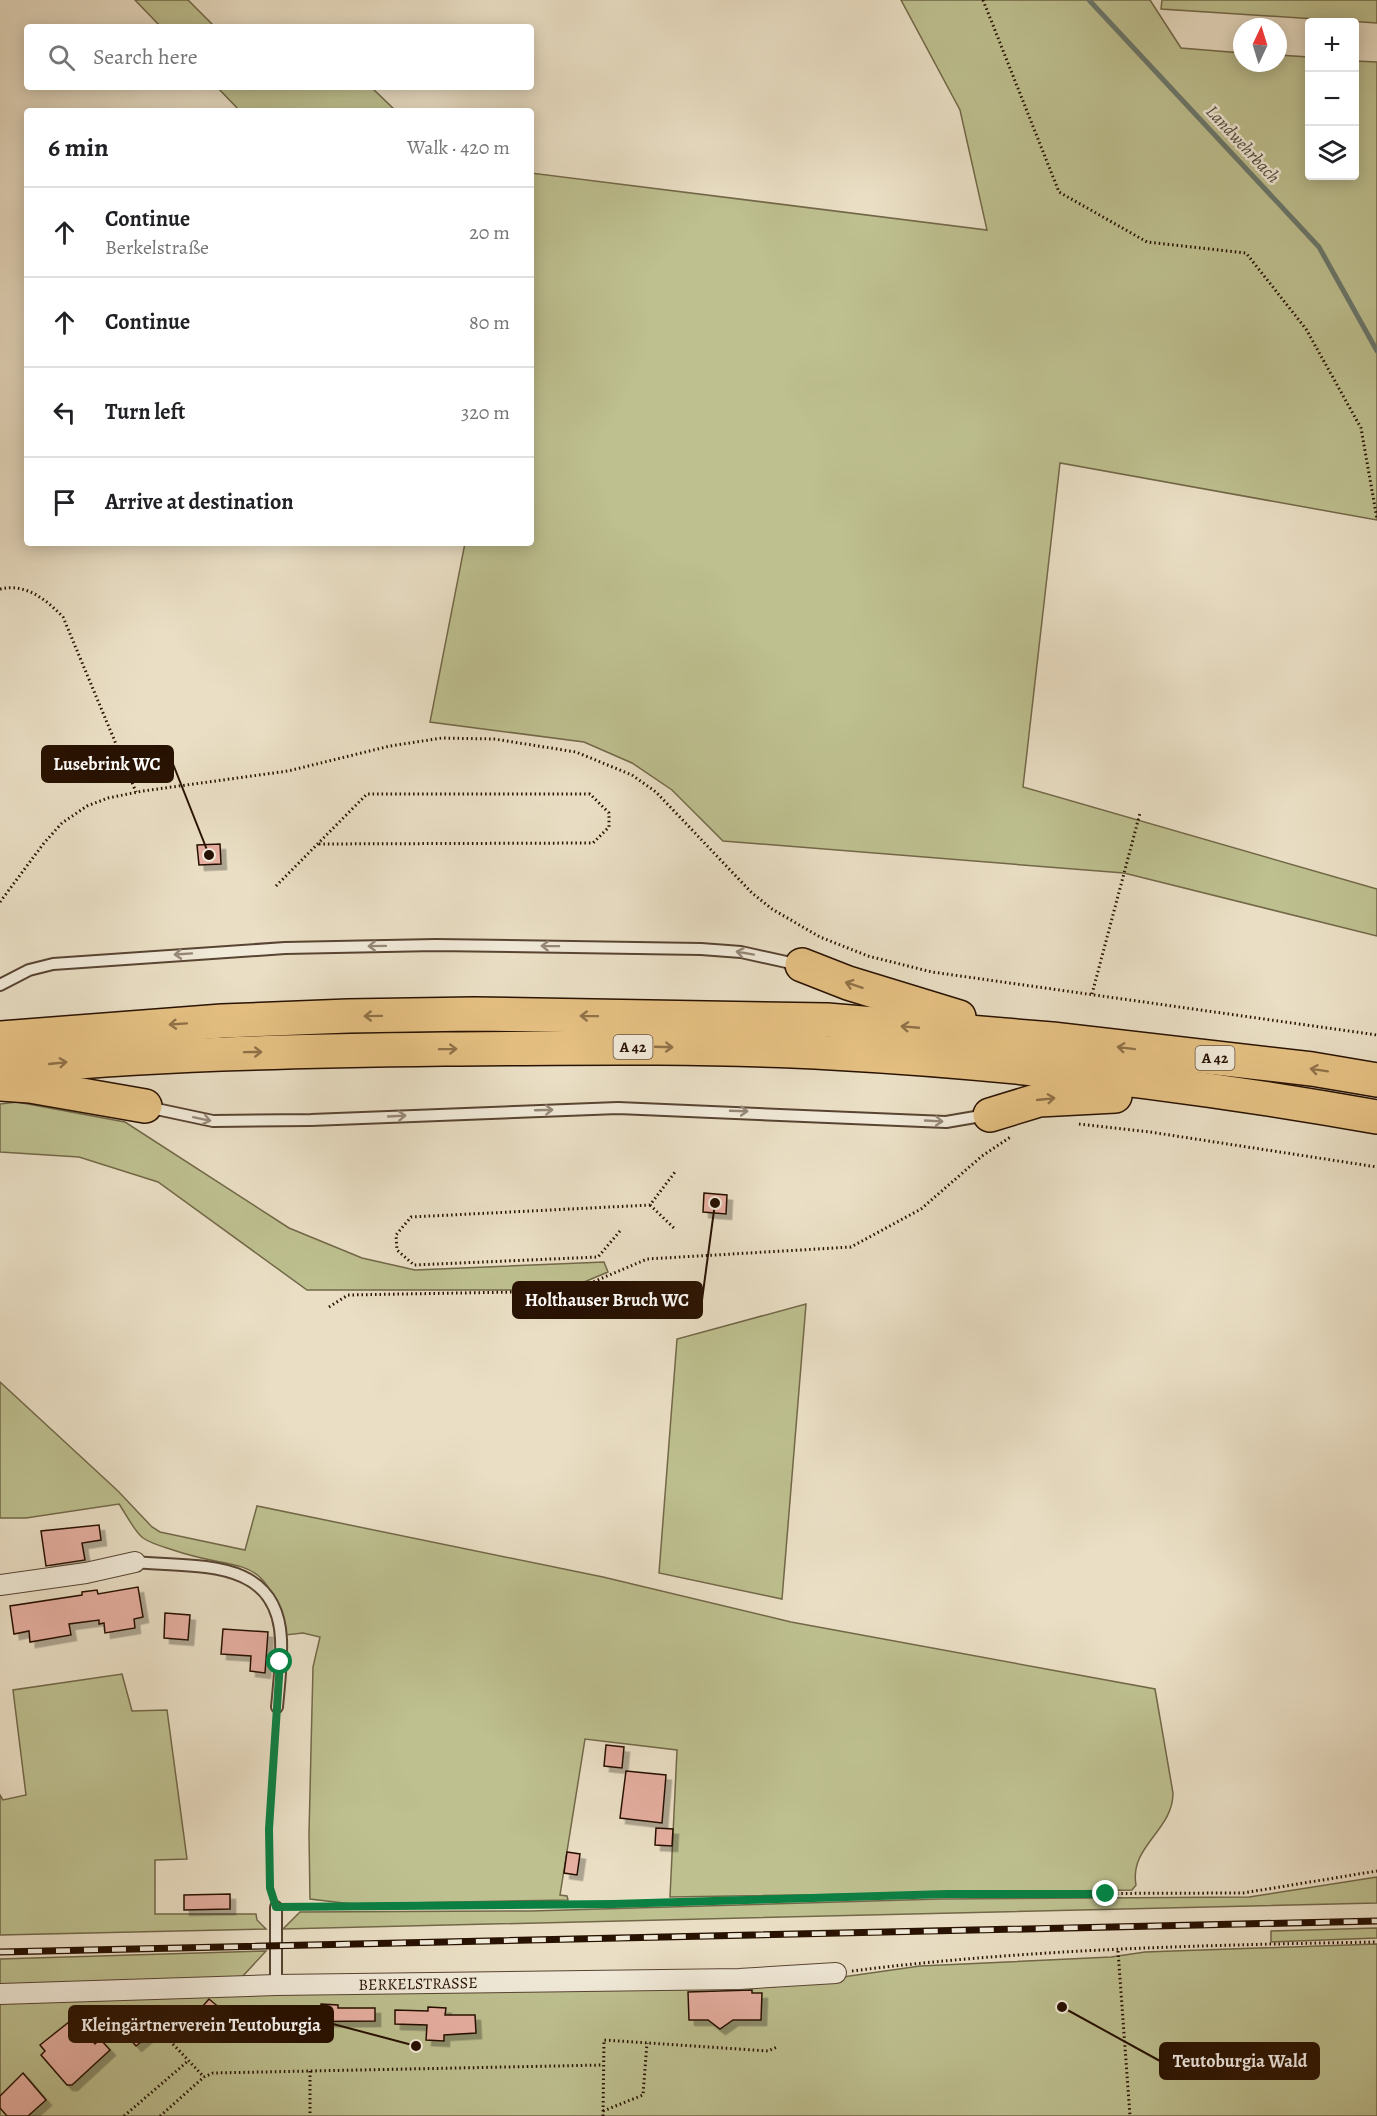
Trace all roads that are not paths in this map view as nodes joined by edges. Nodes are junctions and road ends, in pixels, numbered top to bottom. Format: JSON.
{"nodes":[{"id":1,"x":802,"y":965,"type":"joint"},
{"id":2,"x":0,"y":985,"type":"edge"},
{"id":3,"x":0,"y":1038,"type":"edge"},
{"id":4,"x":1052,"y":1039,"type":"junction"},
{"id":5,"x":0,"y":1069,"type":"edge"},
{"id":6,"x":1377,"y":1080,"type":"edge"},
{"id":7,"x":0,"y":1084,"type":"edge"},
{"id":8,"x":1265,"y":1097,"type":"junction"},
{"id":9,"x":145,"y":1106,"type":"joint"},
{"id":10,"x":990,"y":1115,"type":"joint"},
{"id":11,"x":1377,"y":1117,"type":"edge"},
{"id":12,"x":135,"y":1562,"type":"joint"},
{"id":13,"x":0,"y":1585,"type":"edge"},
{"id":14,"x":277,"y":1707,"type":"road end"},
{"id":15,"x":276,"y":1907,"type":"road end"},
{"id":16,"x":836,"y":1973,"type":"road end"},
{"id":17,"x":276,"y":1985,"type":"junction"},
{"id":18,"x":0,"y":1994,"type":"edge"}],
"edges":[{"from":1,"to":2,"type":"lane","one_way":true},
{"from":4,"to":1,"type":"highway","one_way":true},
{"from":4,"to":3,"type":"highway","number":"A 42","one_way":true},
{"from":6,"to":4,"type":"highway","number":"A 42","one_way":true},
{"from":5,"to":8,"type":"highway","number":"A 42","one_way":true},
{"from":7,"to":9,"type":"highway"},
{"from":10,"to":8,"type":"highway","one_way":true},
{"from":8,"to":11,"type":"highway","number":"A 42"},
{"from":9,"to":10,"type":"lane","one_way":true},
{"from":12,"to":13,"type":"street"},
{"from":12,"to":14,"type":"lane"},
{"from":15,"to":17,"type":"lane"},
{"from":16,"to":17,"type":"street","name":"BERKELSTRASSE"},
{"from":17,"to":18,"type":"street","name":"BERKELSTRASSE"}]}
